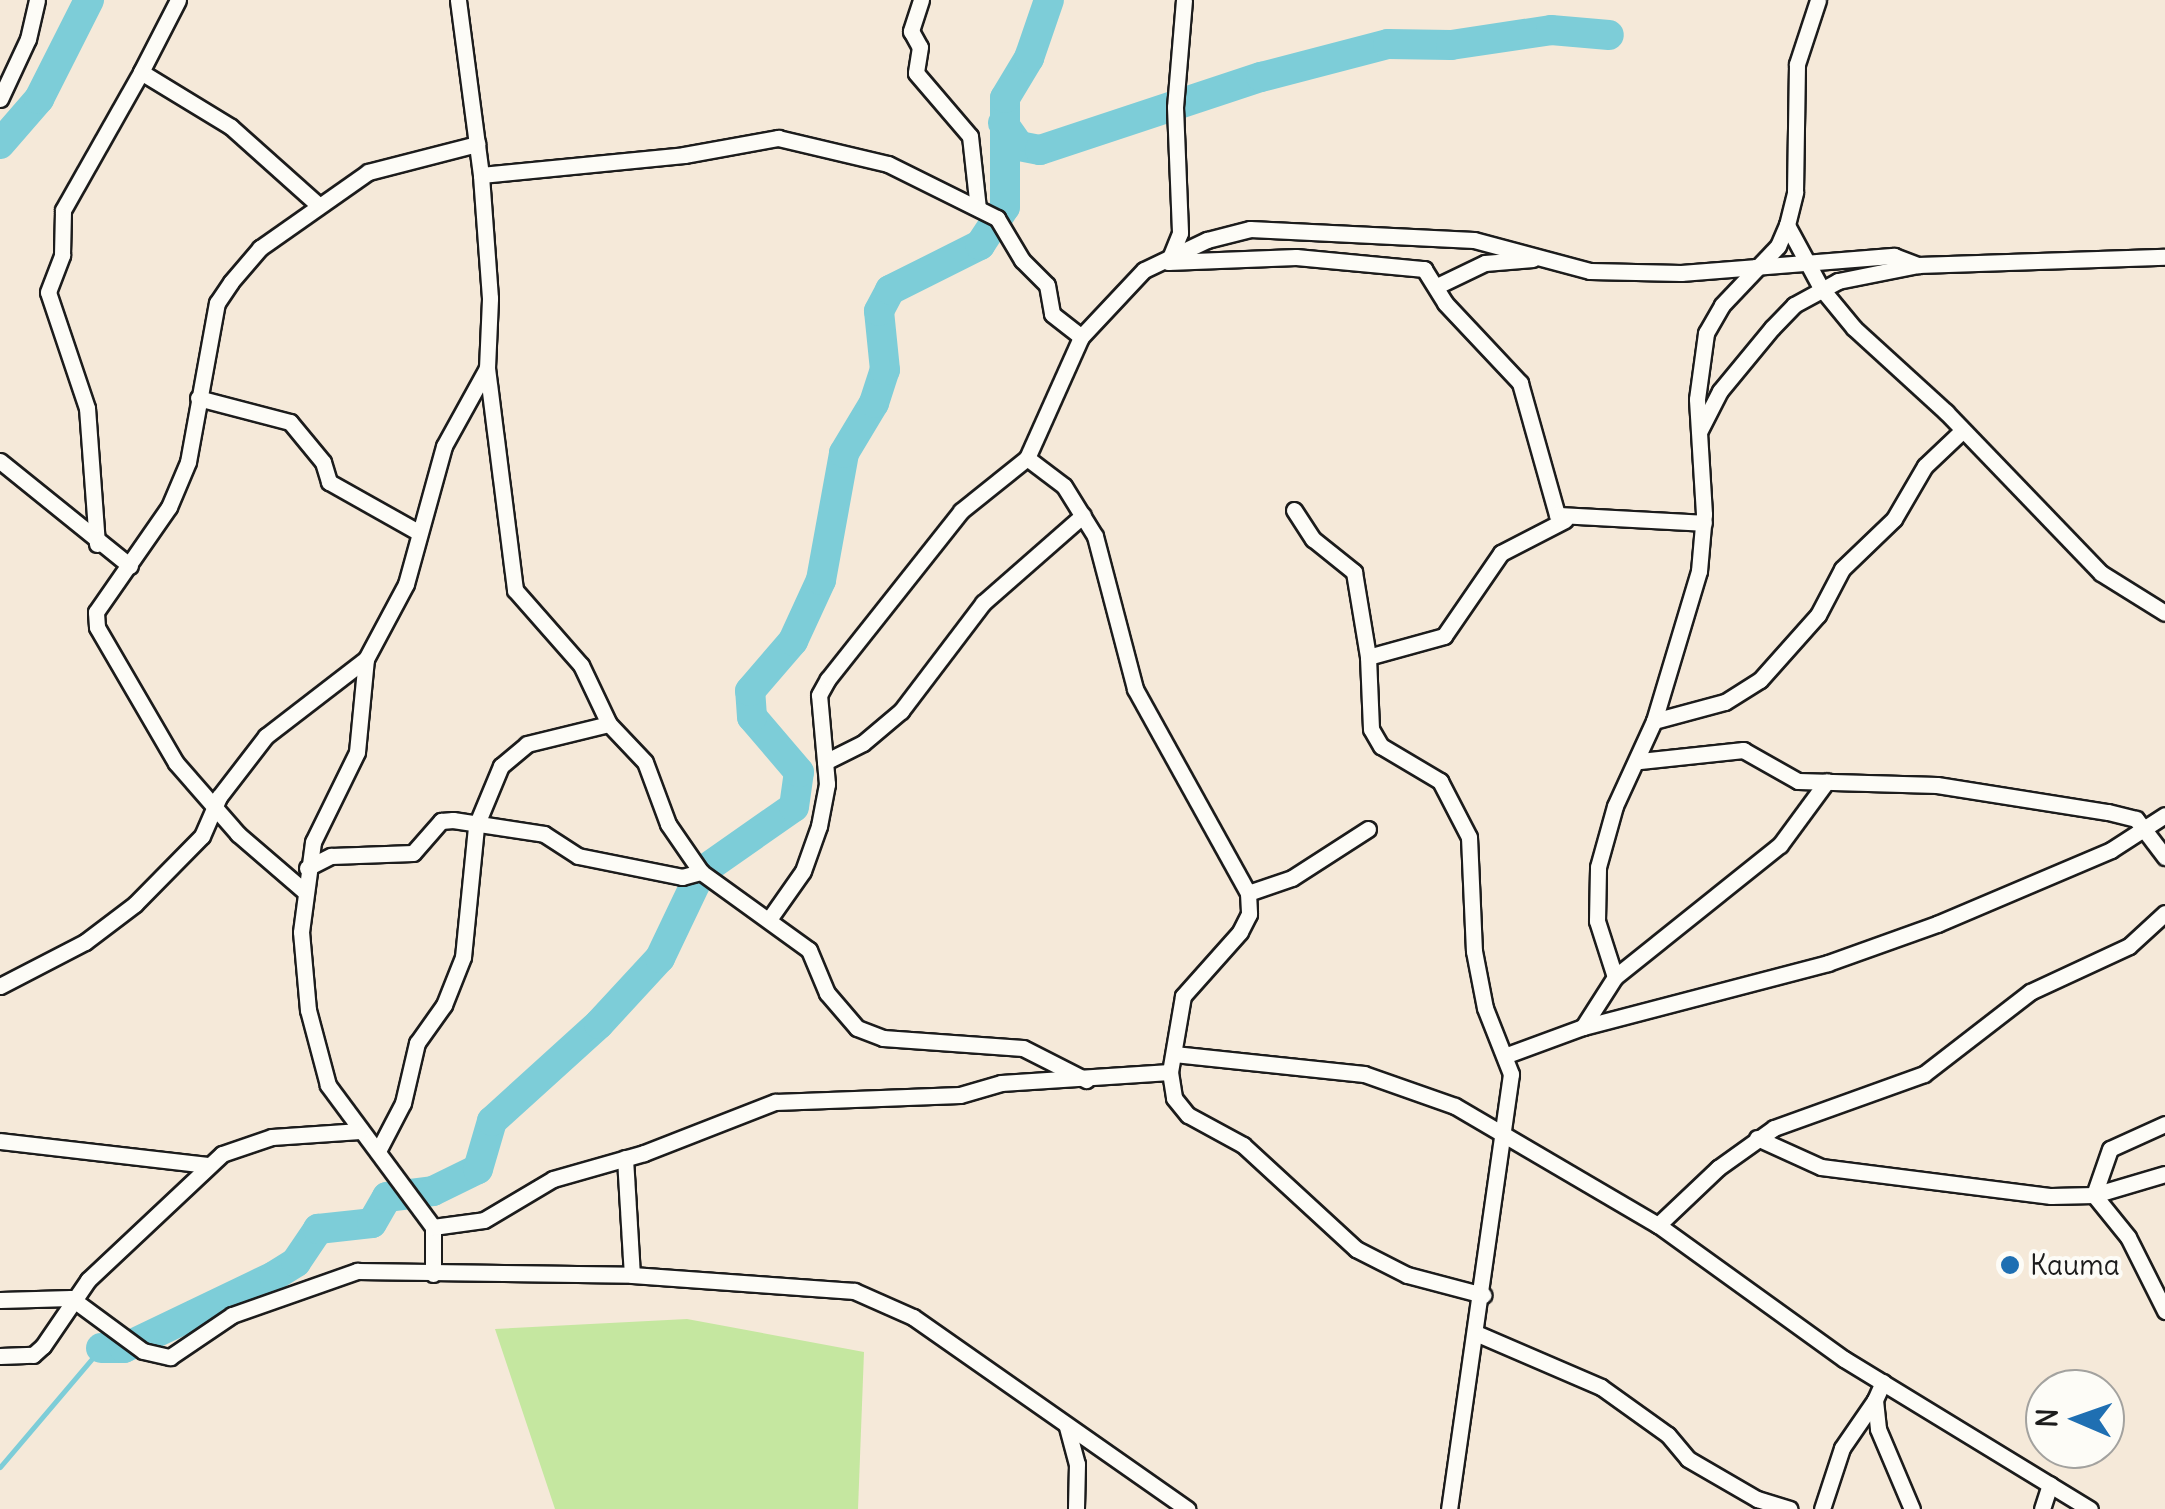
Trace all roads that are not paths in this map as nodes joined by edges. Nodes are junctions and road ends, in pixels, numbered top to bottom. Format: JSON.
{"nodes":[{"id":1,"x":37,"y":0,"type":"edge"},
{"id":2,"x":178,"y":0,"type":"edge"},
{"id":3,"x":458,"y":0,"type":"edge"},
{"id":4,"x":921,"y":0,"type":"edge"},
{"id":5,"x":1184,"y":0,"type":"edge"},
{"id":6,"x":1818,"y":0,"type":"edge"},
{"id":7,"x":141,"y":72,"type":"junction"},
{"id":8,"x":0,"y":99,"type":"edge"},
{"id":9,"x":478,"y":144,"type":"junction"},
{"id":10,"x":481,"y":175,"type":"junction"},
{"id":11,"x":317,"y":204,"type":"junction"},
{"id":12,"x":978,"y":208,"type":"junction"},
{"id":13,"x":1787,"y":225,"type":"junction"},
{"id":14,"x":2165,"y":257,"type":"edge"},
{"id":15,"x":1537,"y":259,"type":"junction"},
{"id":16,"x":1806,"y":260,"type":"junction"},
{"id":17,"x":1765,"y":261,"type":"junction"},
{"id":18,"x":1168,"y":262,"type":"junction"},
{"id":19,"x":1918,"y":264,"type":"junction"},
{"id":20,"x":1437,"y":286,"type":"junction"},
{"id":21,"x":1821,"y":288,"type":"junction"},
{"id":22,"x":1081,"y":338,"type":"junction"},
{"id":23,"x":487,"y":368,"type":"junction"},
{"id":24,"x":198,"y":398,"type":"junction"},
{"id":25,"x":1963,"y":430,"type":"junction"},
{"id":26,"x":1700,"y":431,"type":"junction"},
{"id":27,"x":1026,"y":458,"type":"junction"},
{"id":28,"x":0,"y":461,"type":"edge"},
{"id":29,"x":1294,"y":510,"type":"dead end"},
{"id":30,"x":1083,"y":515,"type":"junction"},
{"id":31,"x":1565,"y":520,"type":"junction"},
{"id":32,"x":1704,"y":524,"type":"junction"},
{"id":33,"x":418,"y":532,"type":"junction"},
{"id":34,"x":97,"y":544,"type":"junction"},
{"id":35,"x":130,"y":566,"type":"junction"},
{"id":36,"x":2165,"y":613,"type":"edge"},
{"id":37,"x":1368,"y":656,"type":"junction"},
{"id":38,"x":366,"y":659,"type":"junction"},
{"id":39,"x":1654,"y":721,"type":"junction"},
{"id":40,"x":608,"y":724,"type":"junction"},
{"id":41,"x":1640,"y":761,"type":"junction"},
{"id":42,"x":825,"y":762,"type":"junction"},
{"id":43,"x":1827,"y":781,"type":"junction"},
{"id":44,"x":215,"y":810,"type":"junction"},
{"id":45,"x":2165,"y":814,"type":"edge"},
{"id":46,"x":476,"y":826,"type":"junction"},
{"id":47,"x":1368,"y":829,"type":"dead end"},
{"id":48,"x":2145,"y":830,"type":"junction"},
{"id":49,"x":2165,"y":857,"type":"edge"},
{"id":50,"x":306,"y":868,"type":"junction"},
{"id":51,"x":701,"y":872,"type":"junction"},
{"id":52,"x":303,"y":890,"type":"junction"},
{"id":53,"x":1248,"y":893,"type":"junction"},
{"id":54,"x":2165,"y":913,"type":"edge"},
{"id":55,"x":770,"y":918,"type":"junction"},
{"id":56,"x":1615,"y":977,"type":"junction"},
{"id":57,"x":0,"y":986,"type":"edge"},
{"id":58,"x":1583,"y":1027,"type":"junction"},
{"id":59,"x":1174,"y":1054,"type":"junction"},
{"id":60,"x":1508,"y":1054,"type":"junction"},
{"id":61,"x":1170,"y":1072,"type":"junction"},
{"id":62,"x":1086,"y":1080,"type":"junction"},
{"id":63,"x":2165,"y":1124,"type":"edge"},
{"id":64,"x":360,"y":1132,"type":"junction"},
{"id":65,"x":1502,"y":1132,"type":"junction"},
{"id":66,"x":1757,"y":1138,"type":"junction"},
{"id":67,"x":0,"y":1141,"type":"edge"},
{"id":68,"x":378,"y":1151,"type":"junction"},
{"id":69,"x":625,"y":1158,"type":"junction"},
{"id":70,"x":207,"y":1165,"type":"junction"},
{"id":71,"x":2165,"y":1174,"type":"edge"},
{"id":72,"x":2094,"y":1195,"type":"junction"},
{"id":73,"x":1658,"y":1225,"type":"junction"},
{"id":74,"x":434,"y":1227,"type":"junction"},
{"id":75,"x":433,"y":1274,"type":"junction"},
{"id":76,"x":632,"y":1275,"type":"junction"},
{"id":77,"x":1483,"y":1295,"type":"junction"},
{"id":78,"x":72,"y":1298,"type":"junction"},
{"id":79,"x":0,"y":1300,"type":"edge"},
{"id":80,"x":2165,"y":1311,"type":"edge"},
{"id":81,"x":1478,"y":1334,"type":"junction"},
{"id":82,"x":0,"y":1356,"type":"edge"},
{"id":83,"x":1883,"y":1382,"type":"junction"},
{"id":84,"x":1876,"y":1400,"type":"junction"},
{"id":85,"x":1068,"y":1428,"type":"junction"},
{"id":86,"x":2050,"y":1484,"type":"junction"},
{"id":87,"x":1076,"y":1509,"type":"edge"},
{"id":88,"x":1186,"y":1509,"type":"edge"},
{"id":89,"x":1449,"y":1509,"type":"edge"},
{"id":90,"x":1790,"y":1509,"type":"edge"},
{"id":91,"x":1822,"y":1509,"type":"edge"},
{"id":92,"x":1912,"y":1509,"type":"edge"},
{"id":93,"x":2042,"y":1509,"type":"edge"},
{"id":94,"x":2090,"y":1509,"type":"edge"}],
"edges":[{"from":1,"to":8,"type":"street"},
{"from":2,"to":7,"type":"street"},
{"from":3,"to":9,"type":"street"},
{"from":4,"to":12,"type":"street"},
{"from":5,"to":18,"type":"street"},
{"from":6,"to":13,"type":"street"},
{"from":7,"to":11,"type":"street"},
{"from":7,"to":34,"type":"street"},
{"from":9,"to":10,"type":"street"},
{"from":9,"to":11,"type":"street"},
{"from":10,"to":12,"type":"street"},
{"from":10,"to":23,"type":"street"},
{"from":11,"to":24,"type":"street"},
{"from":12,"to":22,"type":"street"},
{"from":13,"to":16,"type":"street"},
{"from":13,"to":17,"type":"street"},
{"from":14,"to":19,"type":"street"},
{"from":15,"to":17,"type":"street"},
{"from":15,"to":18,"type":"street"},
{"from":15,"to":20,"type":"street"},
{"from":16,"to":17,"type":"street"},
{"from":16,"to":19,"type":"street"},
{"from":16,"to":21,"type":"street"},
{"from":17,"to":26,"type":"street"},
{"from":18,"to":20,"type":"street"},
{"from":18,"to":22,"type":"street"},
{"from":19,"to":21,"type":"street"},
{"from":20,"to":31,"type":"street"},
{"from":21,"to":25,"type":"street"},
{"from":21,"to":26,"type":"street"},
{"from":22,"to":27,"type":"street"},
{"from":23,"to":33,"type":"street"},
{"from":23,"to":40,"type":"street"},
{"from":24,"to":33,"type":"street"},
{"from":24,"to":35,"type":"street"},
{"from":25,"to":36,"type":"street"},
{"from":25,"to":39,"type":"street"},
{"from":26,"to":32,"type":"street"},
{"from":27,"to":30,"type":"street"},
{"from":27,"to":42,"type":"street"},
{"from":28,"to":34,"type":"street"},
{"from":29,"to":37,"type":"street"},
{"from":30,"to":42,"type":"street"},
{"from":30,"to":53,"type":"street"},
{"from":31,"to":32,"type":"street"},
{"from":31,"to":37,"type":"street"},
{"from":32,"to":39,"type":"street"},
{"from":33,"to":38,"type":"street"},
{"from":34,"to":35,"type":"street"},
{"from":35,"to":44,"type":"street"},
{"from":37,"to":60,"type":"street"},
{"from":38,"to":44,"type":"street"},
{"from":38,"to":50,"type":"street"},
{"from":39,"to":41,"type":"street"},
{"from":40,"to":46,"type":"street"},
{"from":40,"to":51,"type":"street"},
{"from":41,"to":43,"type":"street"},
{"from":41,"to":56,"type":"street"},
{"from":42,"to":55,"type":"street"},
{"from":43,"to":48,"type":"street"},
{"from":43,"to":56,"type":"street"},
{"from":44,"to":52,"type":"street"},
{"from":44,"to":57,"type":"street"},
{"from":45,"to":48,"type":"street"},
{"from":46,"to":50,"type":"street"},
{"from":46,"to":51,"type":"street"},
{"from":46,"to":68,"type":"street"},
{"from":47,"to":53,"type":"street"},
{"from":48,"to":49,"type":"street"},
{"from":48,"to":58,"type":"street"},
{"from":50,"to":52,"type":"street"},
{"from":51,"to":55,"type":"street"},
{"from":52,"to":64,"type":"street"},
{"from":53,"to":59,"type":"street"},
{"from":54,"to":66,"type":"street"},
{"from":55,"to":62,"type":"street"},
{"from":56,"to":58,"type":"street"},
{"from":58,"to":60,"type":"street"},
{"from":59,"to":61,"type":"street"},
{"from":59,"to":65,"type":"street"},
{"from":60,"to":65,"type":"street"},
{"from":61,"to":62,"type":"street"},
{"from":61,"to":77,"type":"street"},
{"from":62,"to":69,"type":"street"},
{"from":63,"to":72,"type":"street"},
{"from":64,"to":68,"type":"street"},
{"from":64,"to":70,"type":"street"},
{"from":65,"to":73,"type":"street"},
{"from":65,"to":77,"type":"street"},
{"from":66,"to":72,"type":"street"},
{"from":66,"to":73,"type":"street"},
{"from":67,"to":70,"type":"street"},
{"from":68,"to":74,"type":"street"},
{"from":69,"to":74,"type":"street"},
{"from":69,"to":76,"type":"street"},
{"from":70,"to":78,"type":"street"},
{"from":71,"to":72,"type":"street"},
{"from":72,"to":80,"type":"street"},
{"from":73,"to":83,"type":"street"},
{"from":74,"to":75,"type":"street"},
{"from":75,"to":76,"type":"street"},
{"from":75,"to":78,"type":"street"},
{"from":76,"to":85,"type":"street"},
{"from":77,"to":81,"type":"street"},
{"from":78,"to":79,"type":"street"},
{"from":78,"to":82,"type":"street"},
{"from":81,"to":89,"type":"street"},
{"from":81,"to":90,"type":"street"},
{"from":83,"to":84,"type":"street"},
{"from":83,"to":86,"type":"street"},
{"from":84,"to":91,"type":"street"},
{"from":84,"to":92,"type":"street"},
{"from":85,"to":87,"type":"street"},
{"from":85,"to":88,"type":"street"},
{"from":86,"to":93,"type":"street"},
{"from":86,"to":94,"type":"street"}]}
